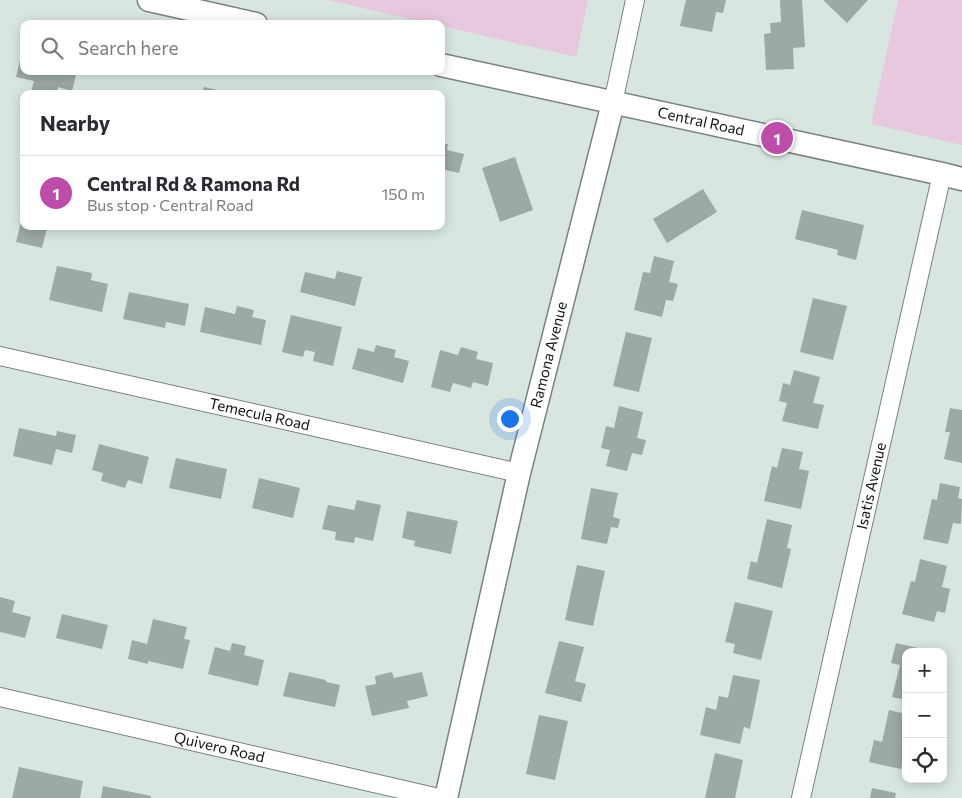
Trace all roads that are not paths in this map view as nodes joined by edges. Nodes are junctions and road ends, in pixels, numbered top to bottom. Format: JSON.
{"nodes":[{"id":1,"x":149,"y":0,"type":"edge"},
{"id":2,"x":635,"y":0,"type":"edge"},
{"id":3,"x":238,"y":20,"type":"edge"},
{"id":4,"x":445,"y":66,"type":"edge"},
{"id":5,"x":613,"y":103,"type":"junction"},
{"id":6,"x":952,"y":177,"type":"edge"},
{"id":7,"x":0,"y":356,"type":"edge"},
{"id":8,"x":519,"y":474,"type":"junction"},
{"id":9,"x":0,"y":697,"type":"edge"},
{"id":10,"x":439,"y":798,"type":"edge"},
{"id":11,"x":446,"y":798,"type":"edge"},
{"id":12,"x":801,"y":798,"type":"edge"}],
"edges":[{"from":1,"to":3,"type":"street"},
{"from":2,"to":5,"type":"street","name":"Ramona Avenue"},
{"from":4,"to":5,"type":"street","name":"Central Road"},
{"from":5,"to":6,"type":"street","name":"Central Road"},
{"from":5,"to":8,"type":"street","name":"Ramona Avenue"},
{"from":6,"to":12,"type":"street","name":"Isatis Avenue"},
{"from":7,"to":8,"type":"street","name":"Temecula Road"},
{"from":8,"to":11,"type":"street","name":"Ramona Avenue"},
{"from":9,"to":10,"type":"street","name":"Quivero Road"}]}
